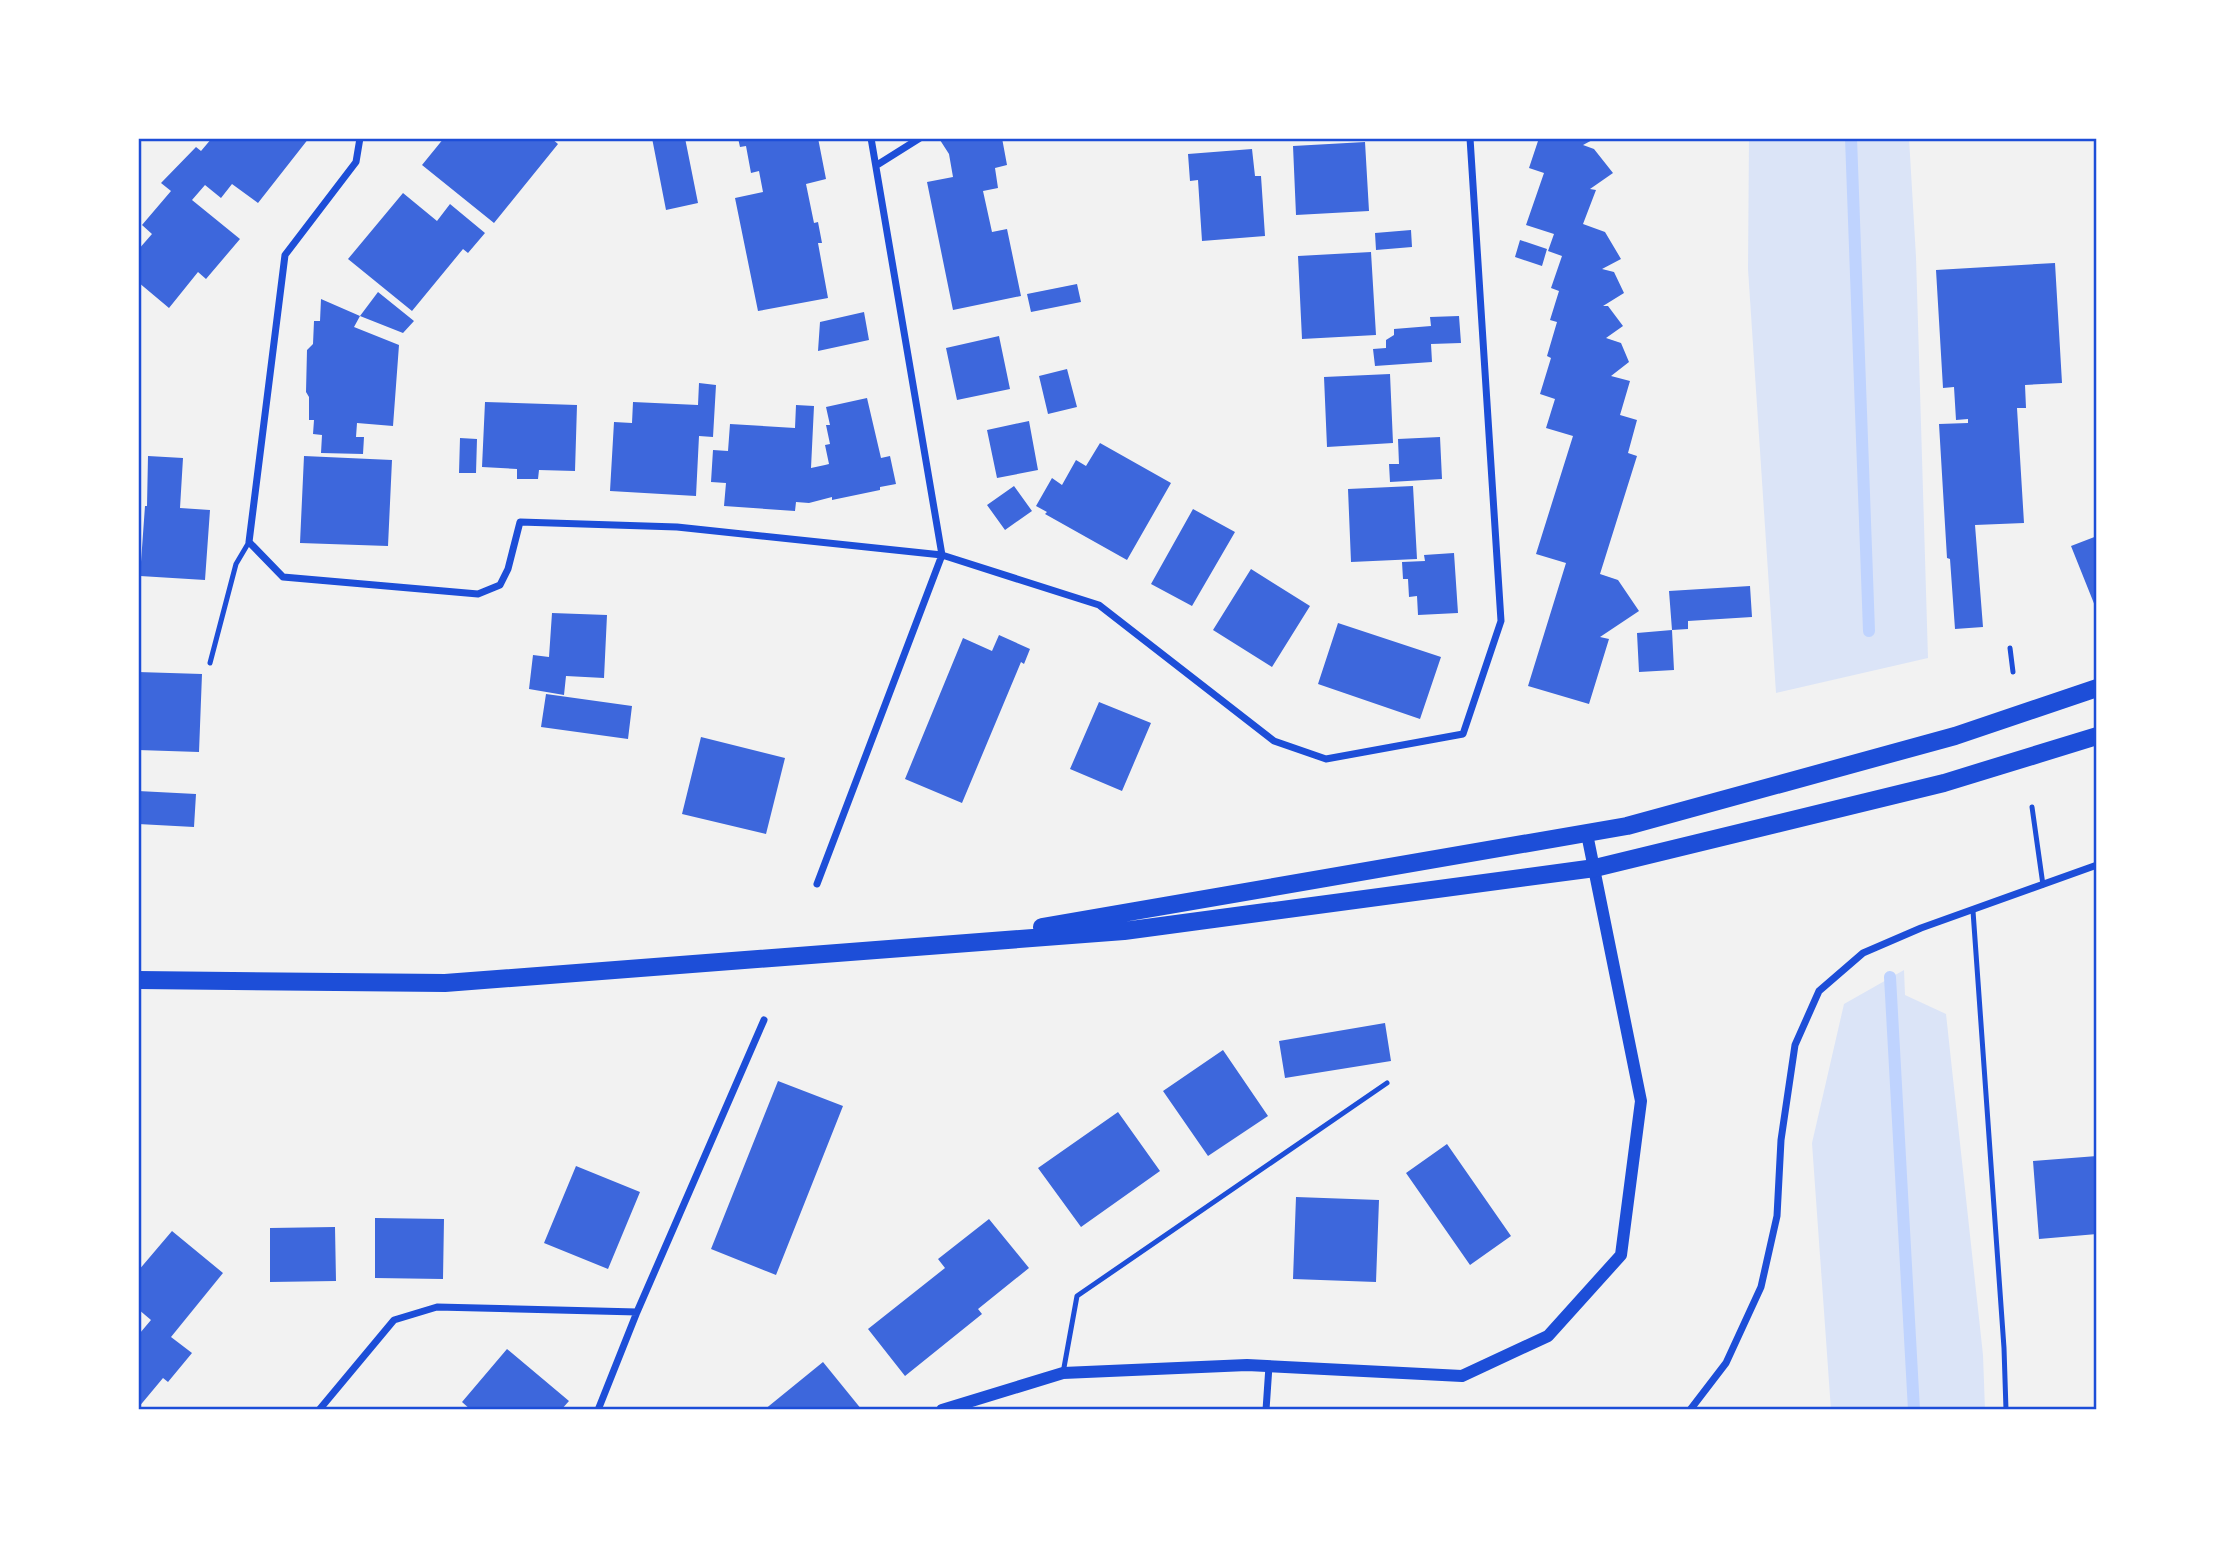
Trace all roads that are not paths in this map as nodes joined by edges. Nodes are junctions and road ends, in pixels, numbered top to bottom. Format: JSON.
{"nodes":[{"id":1,"x":360,"y":138,"type":"edge"},
{"id":2,"x":871,"y":138,"type":"edge"},
{"id":3,"x":920,"y":138,"type":"edge"},
{"id":4,"x":1470,"y":138,"type":"edge"},
{"id":5,"x":877,"y":165,"type":"junction"},
{"id":6,"x":249,"y":542,"type":"junction"},
{"id":7,"x":942,"y":555,"type":"junction"},
{"id":8,"x":2010,"y":648,"type":"dead end"},
{"id":9,"x":210,"y":663,"type":"dead end"},
{"id":10,"x":2013,"y":672,"type":"dead end"},
{"id":11,"x":2097,"y":688,"type":"edge"},
{"id":12,"x":2097,"y":736,"type":"edge"},
{"id":13,"x":2032,"y":807,"type":"dead end"},
{"id":14,"x":1587,"y":834,"type":"junction"},
{"id":15,"x":2097,"y":865,"type":"edge"},
{"id":16,"x":1595,"y":868,"type":"junction"},
{"id":17,"x":817,"y":884,"type":"dead end"},
{"id":18,"x":2043,"y":885,"type":"junction"},
{"id":19,"x":1973,"y":911,"type":"junction"},
{"id":20,"x":953,"y":943,"type":"junction"},
{"id":21,"x":138,"y":980,"type":"edge"},
{"id":22,"x":764,"y":1020,"type":"dead end"},
{"id":23,"x":1387,"y":1083,"type":"dead end"},
{"id":24,"x":637,"y":1312,"type":"junction"},
{"id":25,"x":1269,"y":1366,"type":"junction"},
{"id":26,"x":1063,"y":1373,"type":"junction"},
{"id":27,"x":319,"y":1410,"type":"edge"},
{"id":28,"x":598,"y":1410,"type":"edge"},
{"id":29,"x":942,"y":1410,"type":"edge"},
{"id":30,"x":1266,"y":1410,"type":"edge"},
{"id":31,"x":1690,"y":1410,"type":"edge"},
{"id":32,"x":2006,"y":1410,"type":"edge"}],
"edges":[{"from":1,"to":6,"type":"street"},
{"from":2,"to":5,"type":"street"},
{"from":3,"to":5,"type":"street"},
{"from":4,"to":7,"type":"street"},
{"from":5,"to":7,"type":"street"},
{"from":6,"to":7,"type":"street"},
{"from":6,"to":9,"type":"lane"},
{"from":7,"to":17,"type":"street"},
{"from":8,"to":10,"type":"lane"},
{"from":11,"to":14,"type":"main road"},
{"from":12,"to":16,"type":"main road"},
{"from":13,"to":18,"type":"lane"},
{"from":14,"to":16,"type":"street"},
{"from":14,"to":20,"type":"main road"},
{"from":15,"to":18,"type":"street"},
{"from":16,"to":20,"type":"main road"},
{"from":16,"to":25,"type":"street"},
{"from":18,"to":19,"type":"street"},
{"from":19,"to":31,"type":"street"},
{"from":19,"to":32,"type":"lane"},
{"from":20,"to":21,"type":"main road"},
{"from":22,"to":24,"type":"street"},
{"from":23,"to":26,"type":"lane"},
{"from":24,"to":27,"type":"street"},
{"from":24,"to":28,"type":"street"},
{"from":25,"to":26,"type":"street"},
{"from":25,"to":30,"type":"street"},
{"from":26,"to":29,"type":"street"}]}
